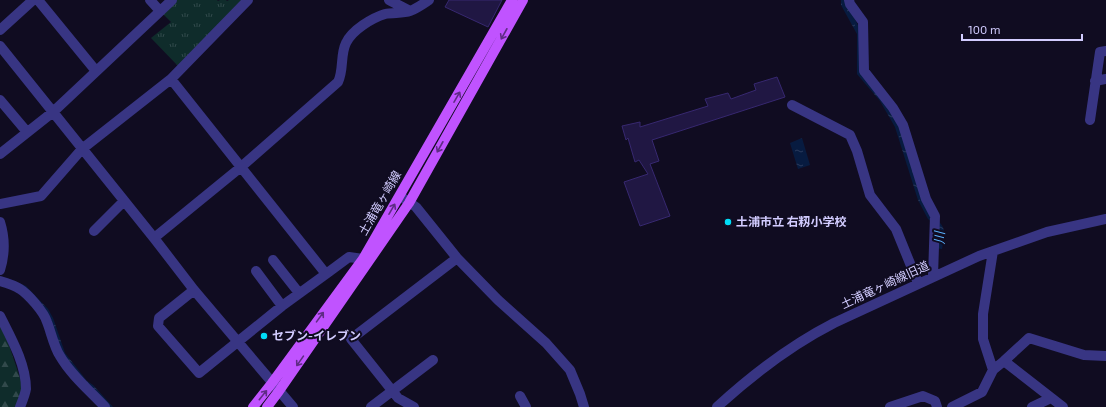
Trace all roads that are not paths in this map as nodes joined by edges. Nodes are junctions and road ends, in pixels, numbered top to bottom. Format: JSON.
{"nodes":[{"id":1,"x":33,"y":0,"type":"edge"},
{"id":2,"x":38,"y":0,"type":"edge"},
{"id":3,"x":150,"y":0,"type":"edge"},
{"id":4,"x":172,"y":0,"type":"edge"},
{"id":5,"x":248,"y":0,"type":"edge"},
{"id":6,"x":389,"y":0,"type":"edge"},
{"id":7,"x":429,"y":0,"type":"edge"},
{"id":8,"x":512,"y":0,"type":"edge"},
{"id":9,"x":523,"y":0,"type":"edge"},
{"id":10,"x":849,"y":0,"type":"edge"},
{"id":11,"x":160,"y":11,"type":"junction"},
{"id":12,"x":410,"y":12,"type":"junction"},
{"id":13,"x":0,"y":30,"type":"edge"},
{"id":14,"x":0,"y":46,"type":"edge"},
{"id":15,"x":1106,"y":51,"type":"edge"},
{"id":16,"x":96,"y":71,"type":"junction"},
{"id":17,"x":171,"y":79,"type":"junction"},
{"id":18,"x":1106,"y":79,"type":"edge"},
{"id":19,"x":1095,"y":81,"type":"junction"},
{"id":20,"x":0,"y":100,"type":"edge"},
{"id":21,"x":792,"y":105,"type":"dead end"},
{"id":22,"x":53,"y":112,"type":"junction"},
{"id":23,"x":1090,"y":120,"type":"dead end"},
{"id":24,"x":27,"y":132,"type":"junction"},
{"id":25,"x":82,"y":149,"type":"junction"},
{"id":26,"x":0,"y":154,"type":"edge"},
{"id":27,"x":241,"y":167,"type":"junction"},
{"id":28,"x":400,"y":196,"type":"junction"},
{"id":29,"x":124,"y":201,"type":"junction"},
{"id":30,"x":409,"y":203,"type":"junction"},
{"id":31,"x":0,"y":204,"type":"edge"},
{"id":32,"x":1106,"y":219,"type":"edge"},
{"id":33,"x":0,"y":222,"type":"edge"},
{"id":34,"x":94,"y":231,"type":"dead end"},
{"id":35,"x":154,"y":238,"type":"junction"},
{"id":36,"x":992,"y":251,"type":"junction"},
{"id":37,"x":457,"y":258,"type":"junction"},
{"id":38,"x":363,"y":259,"type":"junction"},
{"id":39,"x":273,"y":260,"type":"dead end"},
{"id":40,"x":0,"y":270,"type":"edge"},
{"id":41,"x":256,"y":271,"type":"dead end"},
{"id":42,"x":326,"y":274,"type":"junction"},
{"id":43,"x":934,"y":276,"type":"junction"},
{"id":44,"x":0,"y":281,"type":"edge"},
{"id":45,"x":918,"y":283,"type":"junction"},
{"id":46,"x":194,"y":290,"type":"junction"},
{"id":47,"x":299,"y":293,"type":"junction"},
{"id":48,"x":282,"y":306,"type":"junction"},
{"id":49,"x":0,"y":316,"type":"edge"},
{"id":50,"x":238,"y":342,"type":"junction"},
{"id":51,"x":1106,"y":356,"type":"edge"},
{"id":52,"x":433,"y":360,"type":"dead end"},
{"id":53,"x":1004,"y":361,"type":"junction"},
{"id":54,"x":993,"y":370,"type":"junction"},
{"id":55,"x":272,"y":383,"type":"junction"},
{"id":56,"x":279,"y":391,"type":"junction"},
{"id":57,"x":393,"y":391,"type":"junction"},
{"id":58,"x":520,"y":396,"type":"dead end"},
{"id":59,"x":1051,"y":398,"type":"junction"},
{"id":60,"x":20,"y":407,"type":"edge"},
{"id":61,"x":105,"y":407,"type":"edge"},
{"id":62,"x":253,"y":407,"type":"edge"},
{"id":63,"x":267,"y":407,"type":"edge"},
{"id":64,"x":293,"y":407,"type":"edge"},
{"id":65,"x":371,"y":407,"type":"edge"},
{"id":66,"x":414,"y":407,"type":"edge"},
{"id":67,"x":526,"y":407,"type":"edge"},
{"id":68,"x":584,"y":407,"type":"edge"},
{"id":69,"x":717,"y":407,"type":"edge"},
{"id":70,"x":890,"y":407,"type":"edge"},
{"id":71,"x":937,"y":407,"type":"edge"},
{"id":72,"x":952,"y":407,"type":"edge"},
{"id":73,"x":1032,"y":407,"type":"edge"},
{"id":74,"x":1063,"y":407,"type":"edge"}],
"edges":[{"from":1,"to":13,"type":"street"},
{"from":2,"to":16,"type":"street"},
{"from":3,"to":11,"type":"street"},
{"from":4,"to":11,"type":"street"},
{"from":5,"to":17,"type":"street"},
{"from":6,"to":12,"type":"street"},
{"from":7,"to":12,"type":"street"},
{"from":28,"to":8,"type":"main road","name":"土浦竜ヶ崎線","one_way":true},
{"from":9,"to":30,"type":"main road","name":"土浦竜ヶ崎線","one_way":true},
{"from":10,"to":43,"type":"street"},
{"from":11,"to":16,"type":"street"},
{"from":12,"to":27,"type":"street"},
{"from":14,"to":22,"type":"street"},
{"from":15,"to":19,"type":"street"},
{"from":16,"to":22,"type":"street"},
{"from":17,"to":25,"type":"street"},
{"from":17,"to":27,"type":"street"},
{"from":18,"to":19,"type":"street"},
{"from":19,"to":23,"type":"street"},
{"from":20,"to":24,"type":"street"},
{"from":21,"to":45,"type":"street"},
{"from":22,"to":24,"type":"street"},
{"from":22,"to":25,"type":"street"},
{"from":24,"to":26,"type":"street"},
{"from":25,"to":29,"type":"street"},
{"from":25,"to":31,"type":"street"},
{"from":27,"to":35,"type":"street"},
{"from":27,"to":42,"type":"street"},
{"from":28,"to":30,"type":"street"},
{"from":38,"to":28,"type":"main road","name":"土浦竜ヶ崎線","one_way":true},
{"from":29,"to":34,"type":"street"},
{"from":29,"to":35,"type":"street"},
{"from":30,"to":37,"type":"street"},
{"from":30,"to":56,"type":"main road","name":"土浦竜ヶ崎線","one_way":true},
{"from":32,"to":36,"type":"street","name":"土浦竜ヶ崎線旧道"},
{"from":33,"to":40,"type":"street"},
{"from":35,"to":46,"type":"street"},
{"from":36,"to":43,"type":"street","name":"土浦竜ヶ崎線旧道"},
{"from":36,"to":54,"type":"street"},
{"from":37,"to":57,"type":"street"},
{"from":37,"to":68,"type":"street"},
{"from":38,"to":42,"type":"street"},
{"from":55,"to":38,"type":"main road","name":"土浦竜ヶ崎線","one_way":true},
{"from":39,"to":47,"type":"street"},
{"from":41,"to":48,"type":"street"},
{"from":42,"to":47,"type":"street"},
{"from":43,"to":45,"type":"street","name":"土浦竜ヶ崎線旧道"},
{"from":44,"to":61,"type":"street"},
{"from":45,"to":69,"type":"street","name":"土浦竜ヶ崎線旧道"},
{"from":46,"to":50,"type":"street"},
{"from":46,"to":50,"type":"street"},
{"from":47,"to":48,"type":"street"},
{"from":48,"to":50,"type":"street"},
{"from":49,"to":60,"type":"street"},
{"from":50,"to":55,"type":"street"},
{"from":51,"to":53,"type":"street"},
{"from":52,"to":57,"type":"street"},
{"from":53,"to":54,"type":"street"},
{"from":53,"to":59,"type":"street"},
{"from":54,"to":72,"type":"street"},
{"from":55,"to":56,"type":"street"},
{"from":62,"to":55,"type":"main road","name":"土浦竜ヶ崎線","one_way":true},
{"from":56,"to":63,"type":"main road","name":"土浦竜ヶ崎線"},
{"from":56,"to":64,"type":"street"},
{"from":57,"to":65,"type":"street"},
{"from":57,"to":66,"type":"street"},
{"from":58,"to":67,"type":"street"},
{"from":59,"to":73,"type":"street"},
{"from":59,"to":74,"type":"street"},
{"from":70,"to":71,"type":"street"}]}
